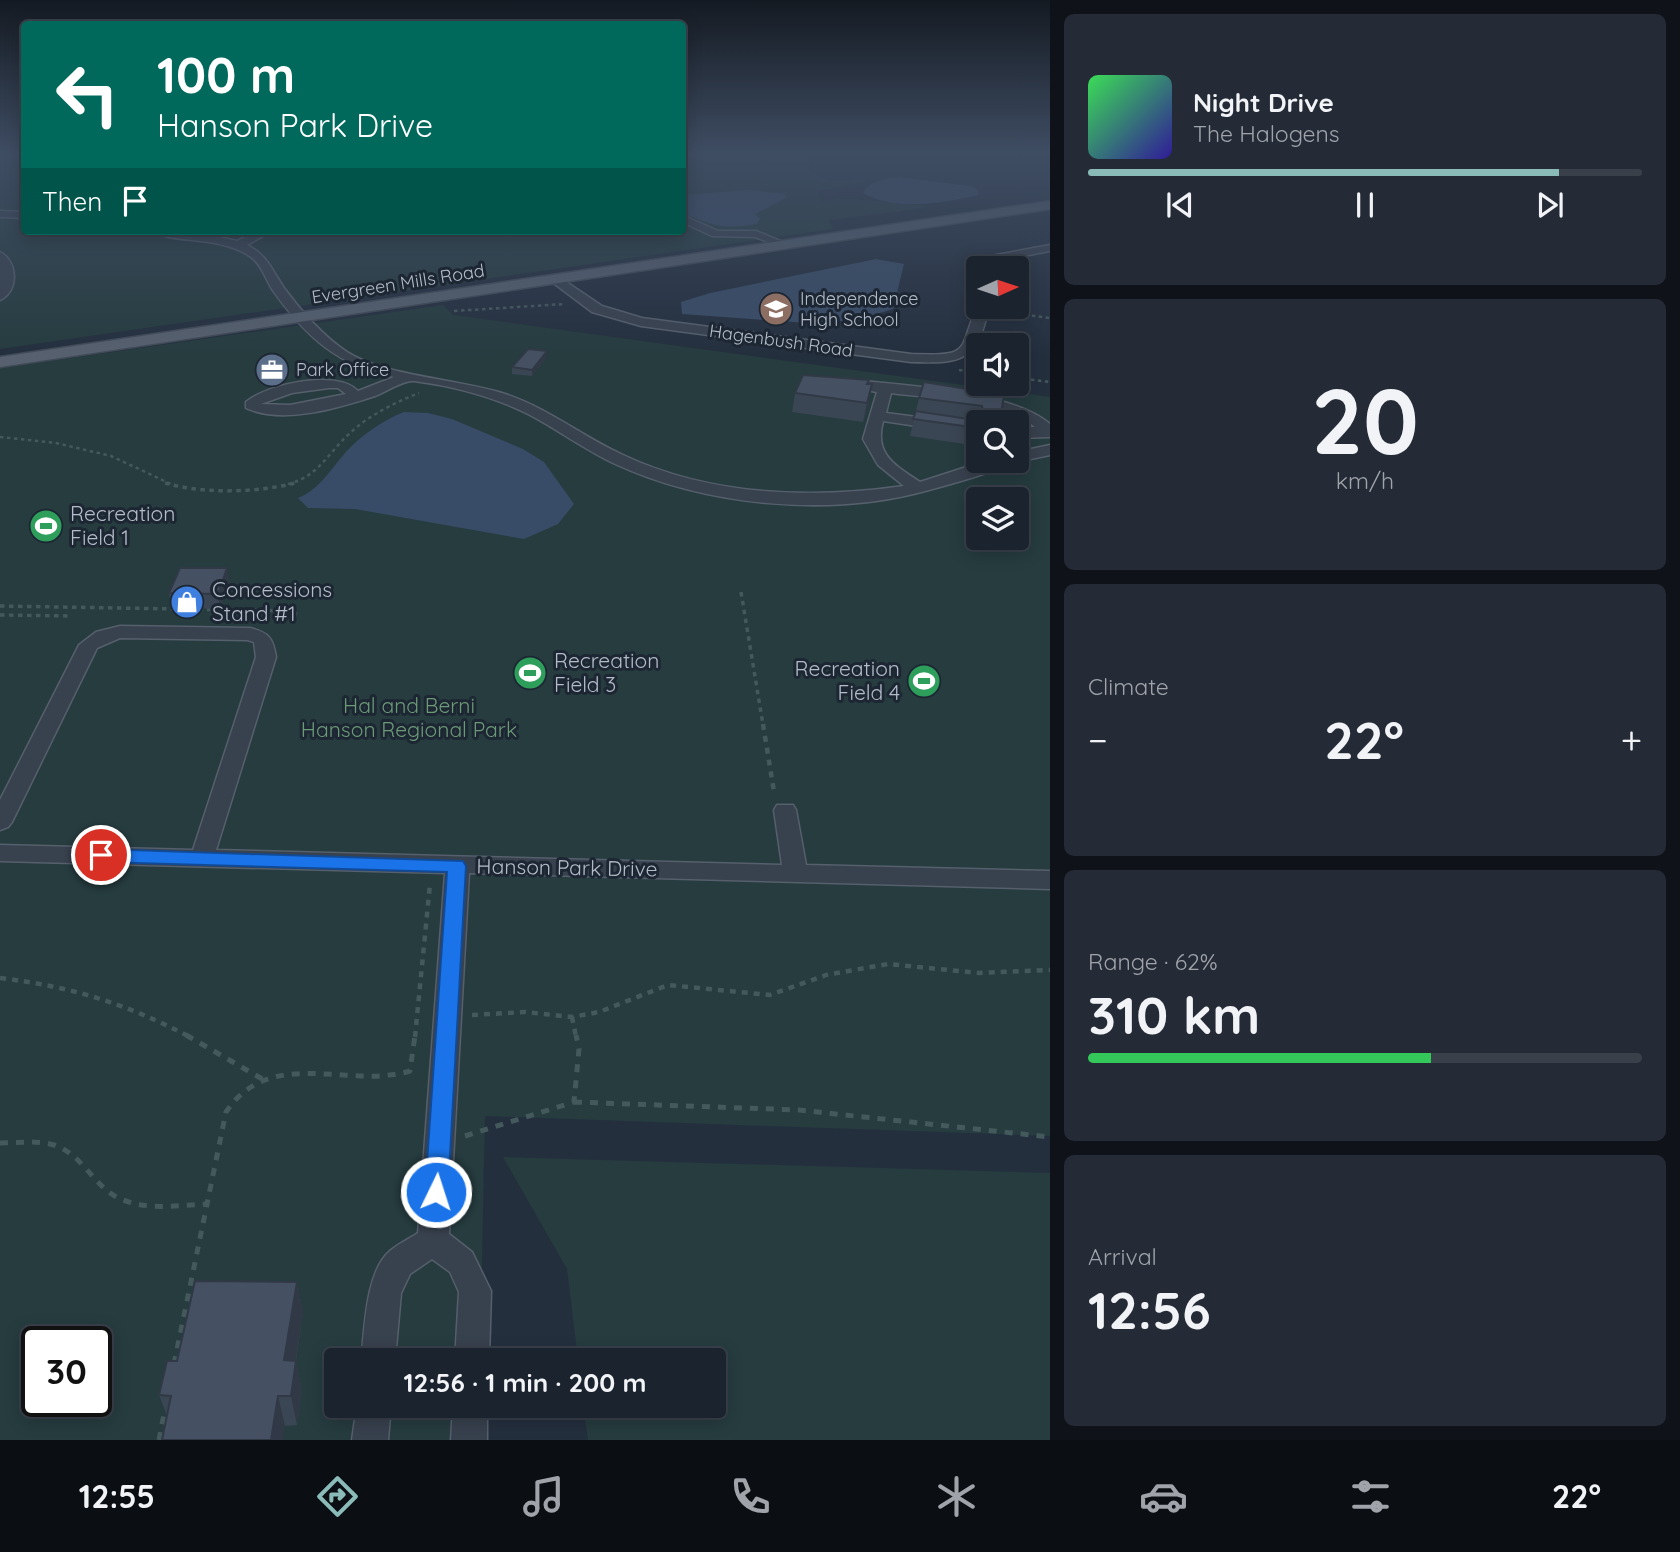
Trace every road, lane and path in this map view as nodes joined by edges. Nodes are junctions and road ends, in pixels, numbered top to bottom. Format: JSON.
{"nodes":[{"id":1,"x":689,"y":221,"type":"edge"},
{"id":2,"x":942,"y":221,"type":"edge"},
{"id":3,"x":181,"y":235,"type":"edge"},
{"id":4,"x":258,"y":235,"type":"edge"},
{"id":5,"x":237,"y":245,"type":"junction"},
{"id":6,"x":783,"y":245,"type":"junction"},
{"id":7,"x":1050,"y":248,"type":"edge"},
{"id":8,"x":0,"y":256,"type":"edge"},
{"id":9,"x":1006,"y":256,"type":"edge"},
{"id":10,"x":556,"y":279,"type":"junction"},
{"id":11,"x":0,"y":296,"type":"edge"},
{"id":12,"x":1029,"y":315,"type":"edge"},
{"id":13,"x":305,"y":318,"type":"junction"},
{"id":14,"x":1050,"y":318,"type":"edge"},
{"id":15,"x":980,"y":319,"type":"edge"},
{"id":16,"x":0,"y":362,"type":"edge"},
{"id":17,"x":403,"y":378,"type":"junction"},
{"id":18,"x":1029,"y":380,"type":"edge"},
{"id":19,"x":835,"y":382,"type":"edge"},
{"id":20,"x":1050,"y":382,"type":"edge"},
{"id":21,"x":885,"y":388,"type":"junction"},
{"id":22,"x":355,"y":396,"type":"junction"},
{"id":23,"x":877,"y":416,"type":"junction"},
{"id":24,"x":966,"y":428,"type":"edge"},
{"id":25,"x":1049,"y":431,"type":"edge"},
{"id":26,"x":1029,"y":432,"type":"edge"},
{"id":27,"x":0,"y":436,"type":"edge"},
{"id":28,"x":1050,"y":450,"type":"edge"},
{"id":29,"x":1029,"y":454,"type":"edge"},
{"id":30,"x":966,"y":473,"type":"edge"},
{"id":31,"x":918,"y":488,"type":"junction"},
{"id":32,"x":741,"y":592,"type":"dead end"},
{"id":33,"x":0,"y":606,"type":"edge"},
{"id":34,"x":0,"y":615,"type":"edge"},
{"id":35,"x":72,"y":616,"type":"dead end"},
{"id":36,"x":294,"y":621,"type":"dead end"},
{"id":37,"x":780,"y":801,"type":"joint"},
{"id":38,"x":0,"y":822,"type":"edge"},
{"id":39,"x":0,"y":853,"type":"edge"},
{"id":40,"x":202,"y":858,"type":"junction"},
{"id":41,"x":457,"y":866,"type":"junction"},
{"id":42,"x":796,"y":874,"type":"junction"},
{"id":43,"x":1050,"y":880,"type":"edge"},
{"id":44,"x":430,"y":882,"type":"dead end"},
{"id":45,"x":1050,"y":970,"type":"edge"},
{"id":46,"x":0,"y":978,"type":"edge"},
{"id":47,"x":418,"y":1016,"type":"junction"},
{"id":48,"x":447,"y":1017,"type":"junction"},
{"id":49,"x":572,"y":1017,"type":"junction"},
{"id":50,"x":264,"y":1080,"type":"junction"},
{"id":51,"x":574,"y":1102,"type":"junction"},
{"id":52,"x":1050,"y":1137,"type":"edge"},
{"id":53,"x":440,"y":1142,"type":"junction"},
{"id":54,"x":0,"y":1143,"type":"edge"},
{"id":55,"x":207,"y":1204,"type":"junction"},
{"id":56,"x":433,"y":1241,"type":"junction"},
{"id":57,"x":379,"y":1348,"type":"edge"},
{"id":58,"x":473,"y":1348,"type":"edge"},
{"id":59,"x":173,"y":1373,"type":"edge"},
{"id":60,"x":167,"y":1401,"type":"edge"},
{"id":61,"x":372,"y":1418,"type":"edge"},
{"id":62,"x":470,"y":1418,"type":"edge"},
{"id":63,"x":159,"y":1440,"type":"edge"},
{"id":64,"x":370,"y":1440,"type":"edge"},
{"id":65,"x":469,"y":1440,"type":"edge"}],
"edges":[{"from":1,"to":6,"type":"street"},
{"from":2,"to":6,"type":"main road","name":"Evergreen Mills Road"},
{"from":3,"to":5,"type":"street"},
{"from":4,"to":5,"type":"street"},
{"from":5,"to":13,"type":"street"},
{"from":6,"to":10,"type":"main road","name":"Evergreen Mills Road"},
{"from":7,"to":9,"type":"street"},
{"from":8,"to":11,"type":"street"},
{"from":10,"to":13,"type":"main road","name":"Evergreen Mills Road"},
{"from":10,"to":15,"type":"street","name":"Hagenbush Road"},
{"from":12,"to":14,"type":"path"},
{"from":13,"to":16,"type":"main road","name":"Evergreen Mills Road"},
{"from":13,"to":17,"type":"street"},
{"from":17,"to":22,"type":"street"},
{"from":17,"to":27,"type":"path"},
{"from":17,"to":31,"type":"street"},
{"from":18,"to":20,"type":"path"},
{"from":19,"to":21,"type":"street"},
{"from":21,"to":23,"type":"street"},
{"from":21,"to":25,"type":"street"},
{"from":22,"to":22,"type":"street"},
{"from":23,"to":24,"type":"street"},
{"from":23,"to":31,"type":"street"},
{"from":25,"to":26,"type":"street"},
{"from":28,"to":29,"type":"street"},
{"from":30,"to":31,"type":"street"},
{"from":32,"to":37,"type":"path"},
{"from":33,"to":36,"type":"path"},
{"from":34,"to":35,"type":"path"},
{"from":37,"to":42,"type":"street"},
{"from":38,"to":40,"type":"street"},
{"from":39,"to":40,"type":"street","name":"Hanson Park Drive"},
{"from":40,"to":41,"type":"street","name":"Hanson Park Drive"},
{"from":41,"to":42,"type":"street","name":"Hanson Park Drive"},
{"from":41,"to":48,"type":"street"},
{"from":42,"to":43,"type":"street","name":"Hanson Park Drive"},
{"from":44,"to":47,"type":"path"},
{"from":45,"to":49,"type":"path"},
{"from":46,"to":50,"type":"path"},
{"from":47,"to":48,"type":"path"},
{"from":47,"to":50,"type":"path"},
{"from":48,"to":49,"type":"path"},
{"from":48,"to":53,"type":"street"},
{"from":49,"to":51,"type":"path"},
{"from":50,"to":55,"type":"path"},
{"from":51,"to":52,"type":"path"},
{"from":51,"to":53,"type":"path"},
{"from":53,"to":56,"type":"street"},
{"from":54,"to":55,"type":"path"},
{"from":55,"to":59,"type":"path"},
{"from":56,"to":57,"type":"street"},
{"from":56,"to":58,"type":"street"},
{"from":60,"to":63,"type":"path"},
{"from":61,"to":64,"type":"street"},
{"from":62,"to":65,"type":"street"}]}
